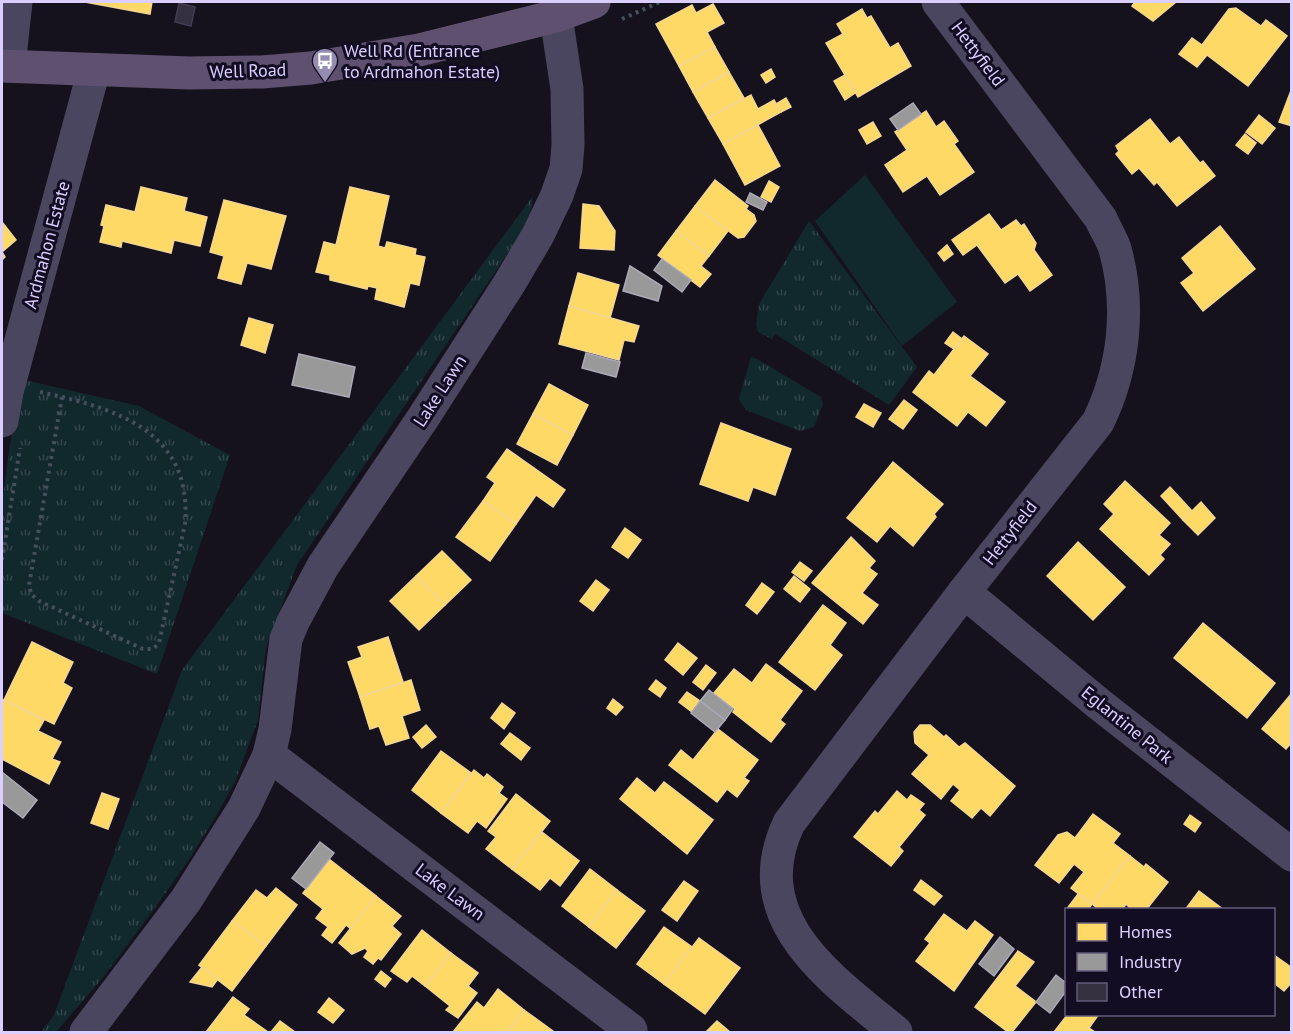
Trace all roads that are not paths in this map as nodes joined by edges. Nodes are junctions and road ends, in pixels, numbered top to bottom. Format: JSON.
{"nodes":[{"id":1,"x":16,"y":2,"type":"edge"},
{"id":2,"x":594,"y":2,"type":"edge"},
{"id":3,"x":938,"y":2,"type":"edge"},
{"id":4,"x":556,"y":16,"type":"junction"},
{"id":5,"x":5,"y":66,"type":"edge"},
{"id":6,"x":94,"y":70,"type":"junction"},
{"id":7,"x":11,"y":432,"type":"edge"},
{"id":8,"x":964,"y":592,"type":"junction"},
{"id":9,"x":269,"y":755,"type":"junction"},
{"id":10,"x":1292,"y":855,"type":"edge"},
{"id":11,"x":94,"y":1029,"type":"edge"},
{"id":12,"x":631,"y":1030,"type":"dead end"},
{"id":13,"x":896,"y":1032,"type":"edge"}],
"edges":[{"from":1,"to":5,"type":"street"},
{"from":2,"to":4,"type":"main road","name":"Well Road"},
{"from":3,"to":8,"type":"street","name":"Hettyfield"},
{"from":4,"to":6,"type":"main road","name":"Well Road"},
{"from":4,"to":9,"type":"street","name":"Lake Lawn"},
{"from":5,"to":6,"type":"main road","name":"Well Road"},
{"from":6,"to":7,"type":"street","name":"Ardmahon Estate"},
{"from":8,"to":10,"type":"street","name":"Eglantine Park"},
{"from":8,"to":13,"type":"street","name":"Hettyfield"},
{"from":9,"to":11,"type":"street","name":"Lake Lawn"},
{"from":9,"to":12,"type":"street","name":"Lake Lawn"}]}
